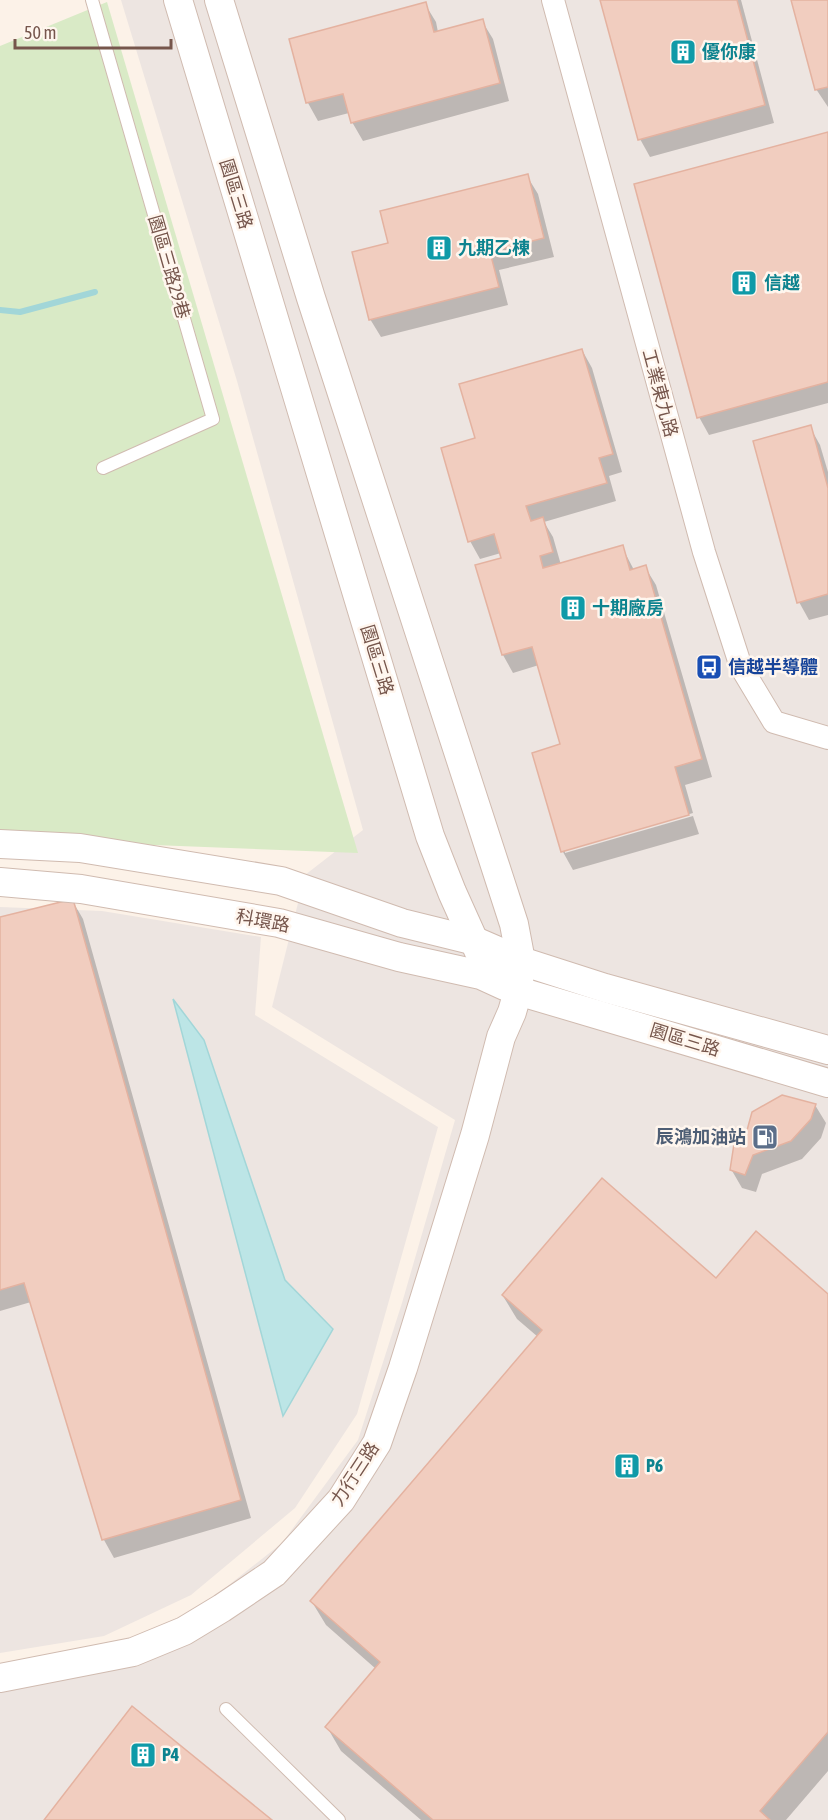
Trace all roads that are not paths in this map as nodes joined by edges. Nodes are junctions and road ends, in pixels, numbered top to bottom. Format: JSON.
{"nodes":[{"id":1,"x":92,"y":0,"type":"edge"},
{"id":2,"x":178,"y":0,"type":"edge"},
{"id":3,"x":219,"y":0,"type":"edge"},
{"id":4,"x":553,"y":0,"type":"edge"},
{"id":5,"x":103,"y":468,"type":"dead end"},
{"id":6,"x":828,"y":738,"type":"edge"},
{"id":7,"x":0,"y":844,"type":"edge"},
{"id":8,"x":0,"y":882,"type":"edge"},
{"id":9,"x":452,"y":892,"type":"junction"},
{"id":10,"x":412,"y":926,"type":"junction"},
{"id":11,"x":478,"y":956,"type":"junction"},
{"id":12,"x":521,"y":961,"type":"junction"},
{"id":13,"x":518,"y":991,"type":"junction"},
{"id":14,"x":501,"y":1037,"type":"junction"},
{"id":15,"x":828,"y":1050,"type":"edge"},
{"id":16,"x":828,"y":1083,"type":"edge"},
{"id":17,"x":0,"y":1678,"type":"edge"},
{"id":18,"x":226,"y":1709,"type":"dead end"},
{"id":19,"x":339,"y":1820,"type":"edge"}],
"edges":[{"from":1,"to":5,"type":"lane","name":"園區三路29巷"},
{"from":2,"to":9,"type":"street","name":"園區三路"},
{"from":3,"to":12,"type":"street"},
{"from":4,"to":6,"type":"street","name":"工業東九路"},
{"from":7,"to":10,"type":"street","name":"科環路"},
{"from":8,"to":11,"type":"street","name":"科環路"},
{"from":9,"to":10,"type":"street"},
{"from":9,"to":11,"type":"street","name":"園區三路"},
{"from":10,"to":11,"type":"street","name":"科環路"},
{"from":11,"to":12,"type":"street","name":"科環路"},
{"from":11,"to":13,"type":"street","name":"科環路"},
{"from":11,"to":14,"type":"street"},
{"from":12,"to":13,"type":"street","name":"力行三路"},
{"from":12,"to":15,"type":"street","name":"園區三路"},
{"from":13,"to":14,"type":"street","name":"力行三路"},
{"from":13,"to":16,"type":"street","name":"園區三路"},
{"from":14,"to":17,"type":"street","name":"力行三路"},
{"from":18,"to":19,"type":"lane"}]}
